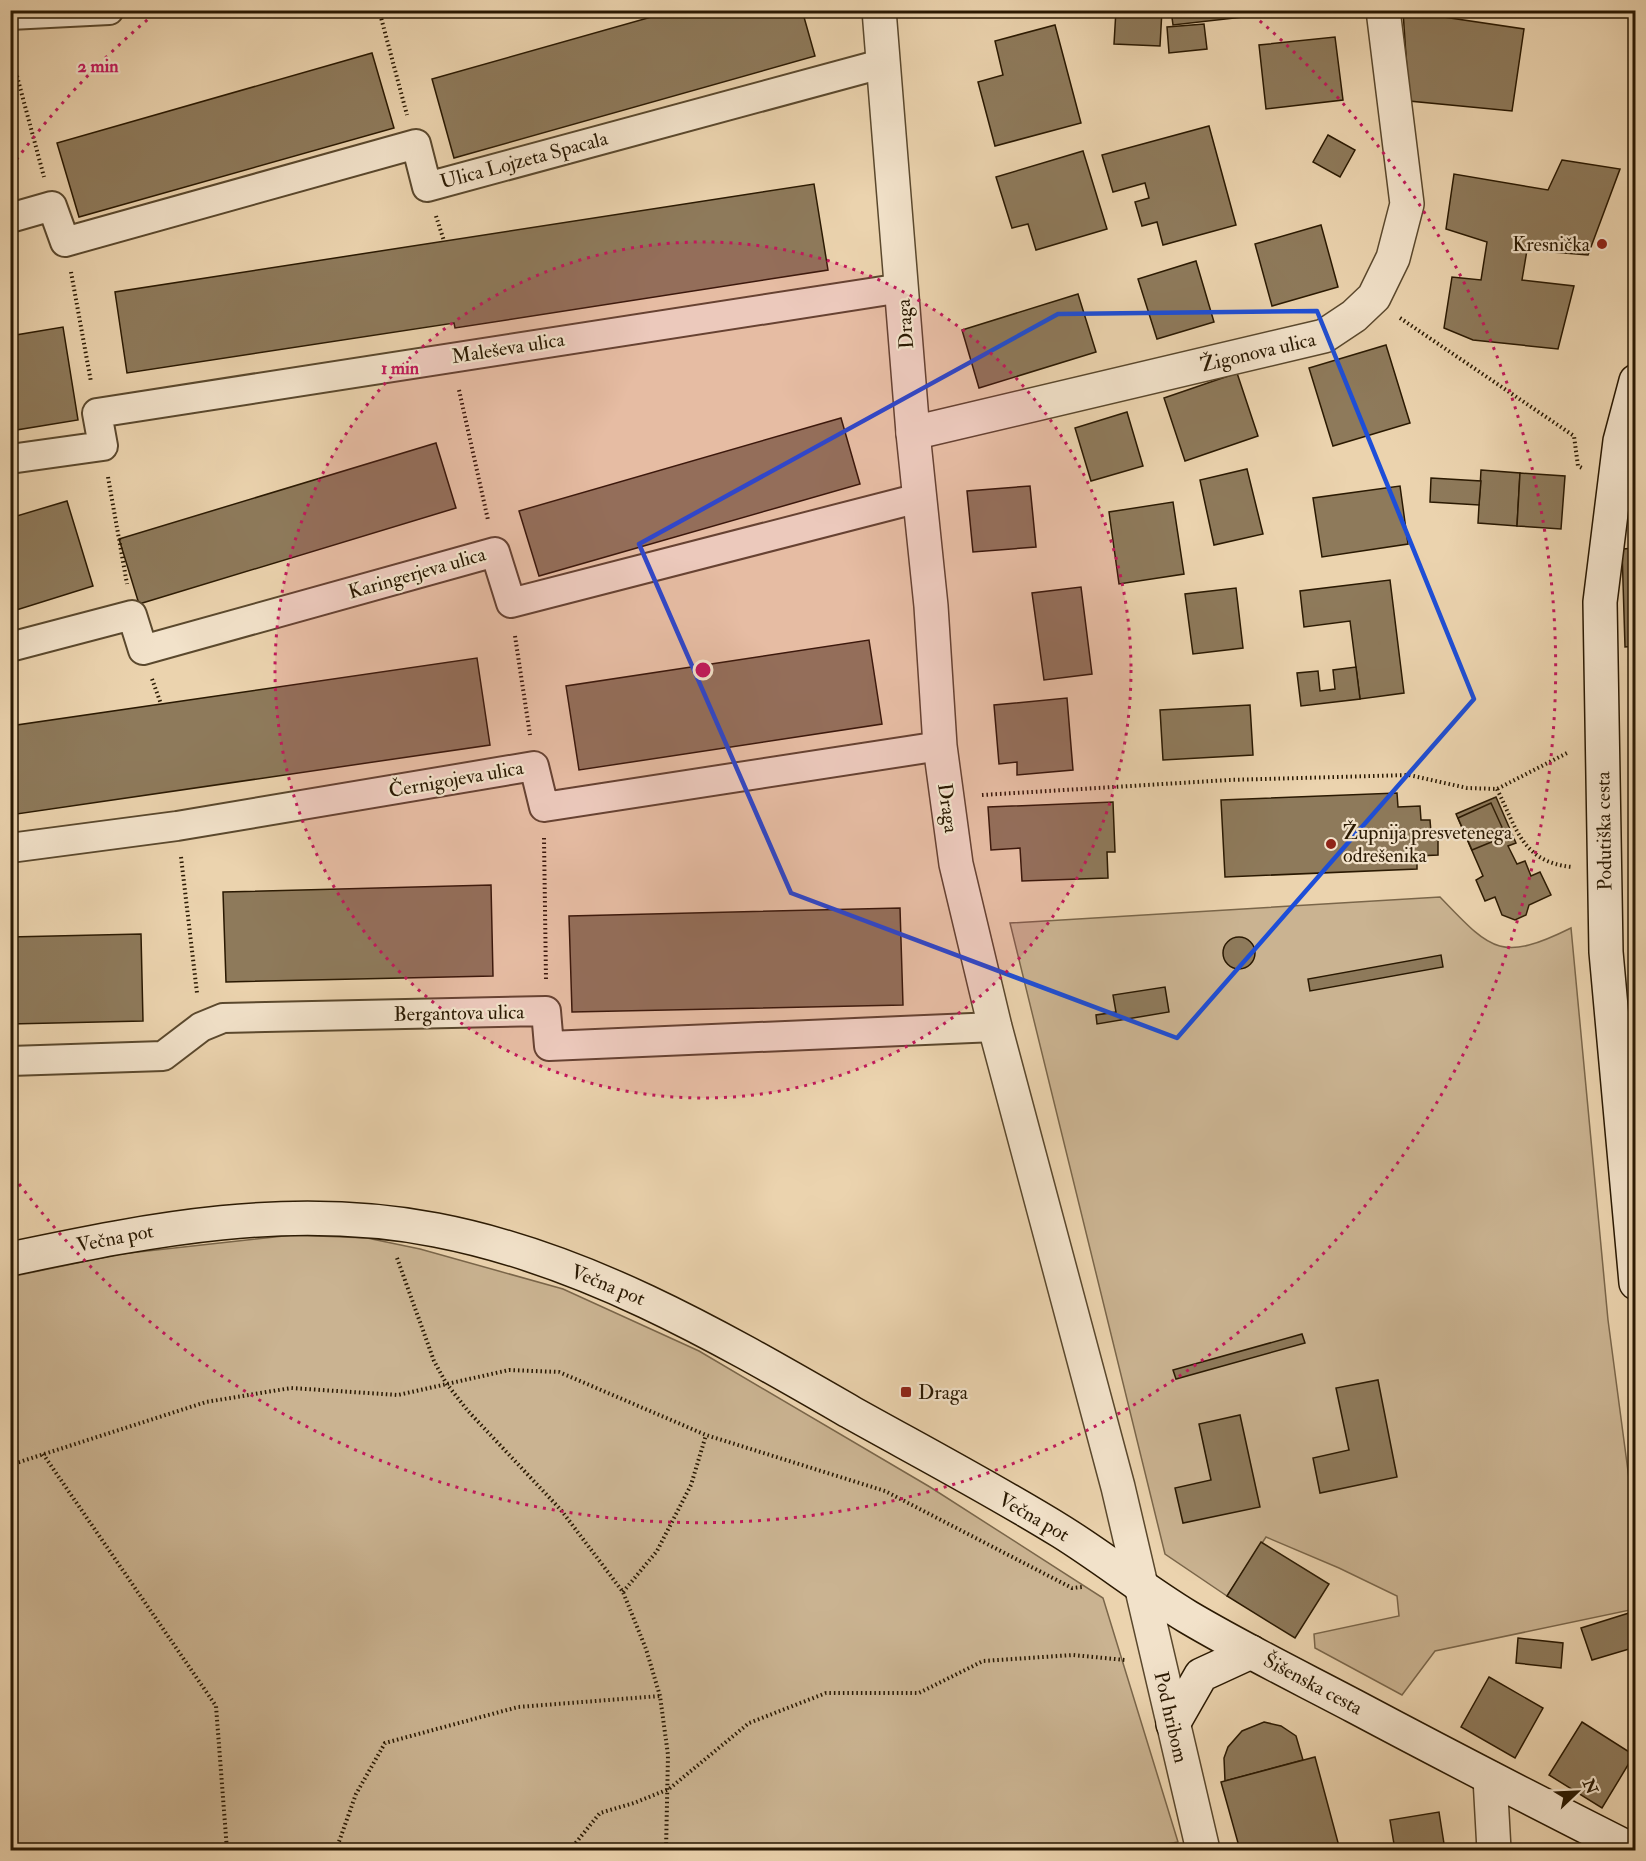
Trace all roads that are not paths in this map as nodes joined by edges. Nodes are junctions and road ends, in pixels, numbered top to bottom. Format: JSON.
{"nodes":[{"id":1,"x":109,"y":10,"type":"edge"},
{"id":2,"x":879,"y":10,"type":"edge"},
{"id":3,"x":1383,"y":10,"type":"edge"},
{"id":4,"x":10,"y":15,"type":"edge"},
{"id":5,"x":885,"y":63,"type":"junction"},
{"id":6,"x":10,"y":218,"type":"edge"},
{"id":7,"x":902,"y":288,"type":"junction"},
{"id":8,"x":1635,"y":381,"type":"edge"},
{"id":9,"x":913,"y":433,"type":"junction"},
{"id":10,"x":10,"y":459,"type":"edge"},
{"id":11,"x":919,"y":498,"type":"junction"},
{"id":12,"x":10,"y":647,"type":"edge"},
{"id":13,"x":940,"y":746,"type":"junction"},
{"id":14,"x":10,"y":848,"type":"edge"},
{"id":15,"x":995,"y":1027,"type":"junction"},
{"id":16,"x":10,"y":1061,"type":"edge"},
{"id":17,"x":10,"y":1259,"type":"edge"},
{"id":18,"x":1635,"y":1283,"type":"edge"},
{"id":19,"x":1140,"y":1584,"type":"junction"},
{"id":20,"x":1251,"y":1652,"type":"junction"},
{"id":21,"x":1173,"y":1724,"type":"junction"},
{"id":22,"x":1490,"y":1778,"type":"junction"},
{"id":23,"x":1203,"y":1851,"type":"edge"},
{"id":24,"x":1494,"y":1851,"type":"edge"},
{"id":25,"x":1632,"y":1851,"type":"edge"}],
"edges":[{"from":1,"to":4,"type":"street"},
{"from":2,"to":5,"type":"main road","name":"Draga"},
{"from":3,"to":9,"type":"main road","name":"Žigonova ulica"},
{"from":5,"to":6,"type":"street","name":"Ulica Lojzeta Spacala"},
{"from":5,"to":7,"type":"main road","name":"Draga"},
{"from":7,"to":9,"type":"main road","name":"Draga"},
{"from":7,"to":10,"type":"street","name":"Maleševa ulica"},
{"from":8,"to":18,"type":"main road","name":"Podutiška cesta"},
{"from":9,"to":11,"type":"main road","name":"Draga"},
{"from":11,"to":12,"type":"street","name":"Karingerjeva ulica"},
{"from":11,"to":13,"type":"main road","name":"Draga"},
{"from":13,"to":14,"type":"street","name":"Černigojeva ulica"},
{"from":13,"to":15,"type":"main road","name":"Draga"},
{"from":15,"to":16,"type":"street","name":"Bergantova ulica"},
{"from":15,"to":19,"type":"main road","name":"Draga"},
{"from":17,"to":19,"type":"main road","name":"Večna pot"},
{"from":19,"to":20,"type":"main road","name":"Šišenska cesta"},
{"from":19,"to":21,"type":"main road","name":"Pod hribom"},
{"from":20,"to":21,"type":"main road"},
{"from":20,"to":22,"type":"main road","name":"Šišenska cesta"},
{"from":21,"to":23,"type":"main road","name":"Pod hribom"},
{"from":22,"to":24,"type":"main road"},
{"from":22,"to":25,"type":"main road","name":"Šišenska cesta"}]}
